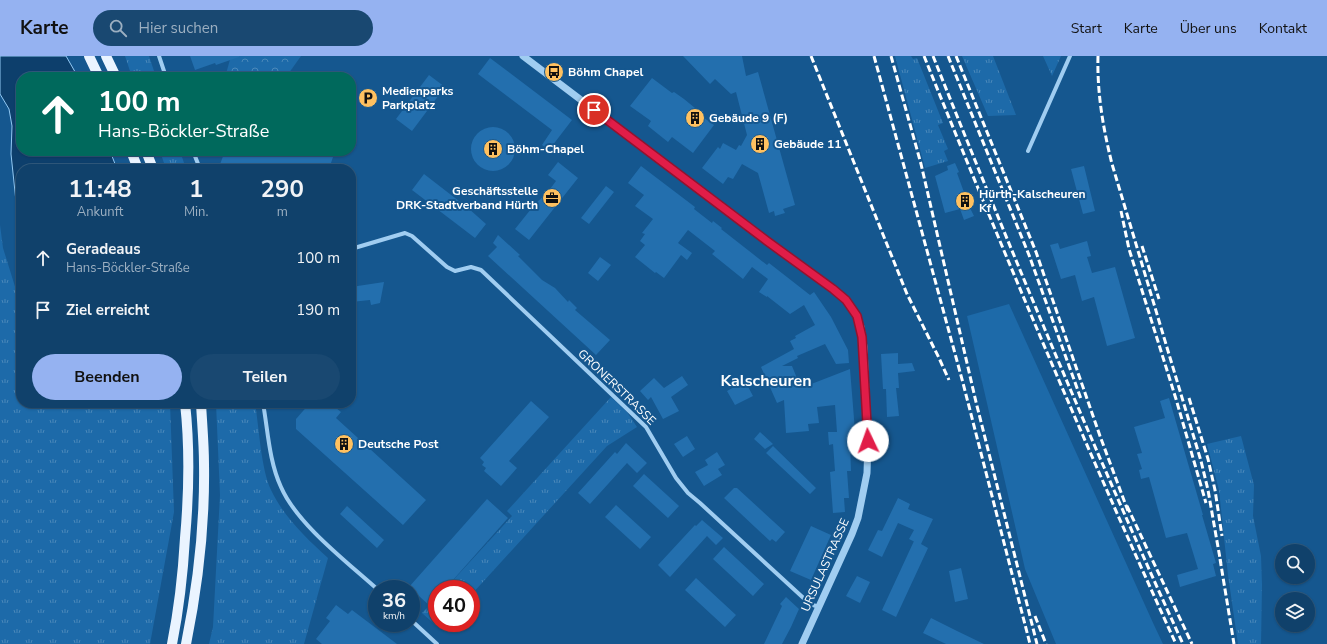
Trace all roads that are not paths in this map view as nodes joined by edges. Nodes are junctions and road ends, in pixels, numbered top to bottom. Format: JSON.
{"nodes":[{"id":1,"x":89,"y":56,"type":"edge"},
{"id":2,"x":106,"y":56,"type":"edge"},
{"id":3,"x":159,"y":56,"type":"edge"},
{"id":4,"x":522,"y":56,"type":"edge"},
{"id":5,"x":1070,"y":56,"type":"edge"},
{"id":6,"x":97,"y":72,"type":"edge"},
{"id":7,"x":114,"y":72,"type":"edge"},
{"id":8,"x":164,"y":72,"type":"edge"},
{"id":9,"x":1028,"y":151,"type":"dead end"},
{"id":10,"x":356,"y":248,"type":"edge"},
{"id":11,"x":185,"y":408,"type":"edge"},
{"id":12,"x":201,"y":408,"type":"edge"},
{"id":13,"x":264,"y":408,"type":"edge"},
{"id":14,"x":368,"y":581,"type":"edge"},
{"id":15,"x":819,"y":607,"type":"junction"},
{"id":16,"x":420,"y":628,"type":"edge"},
{"id":17,"x":172,"y":644,"type":"edge"},
{"id":18,"x":186,"y":644,"type":"edge"},
{"id":19,"x":437,"y":644,"type":"edge"},
{"id":20,"x":802,"y":644,"type":"edge"}],
"edges":[{"from":1,"to":6,"type":"main road"},
{"from":2,"to":7,"type":"main road"},
{"from":3,"to":8,"type":"street"},
{"from":4,"to":15,"type":"street","name":"URSULASTRASSE"},
{"from":5,"to":9,"type":"street"},
{"from":10,"to":15,"type":"street","name":"GRONERSTRASSE"},
{"from":11,"to":17,"type":"main road"},
{"from":12,"to":18,"type":"main road"},
{"from":13,"to":14,"type":"street"},
{"from":15,"to":20,"type":"street","name":"URSULASTRASSE"},
{"from":16,"to":19,"type":"street"}]}
